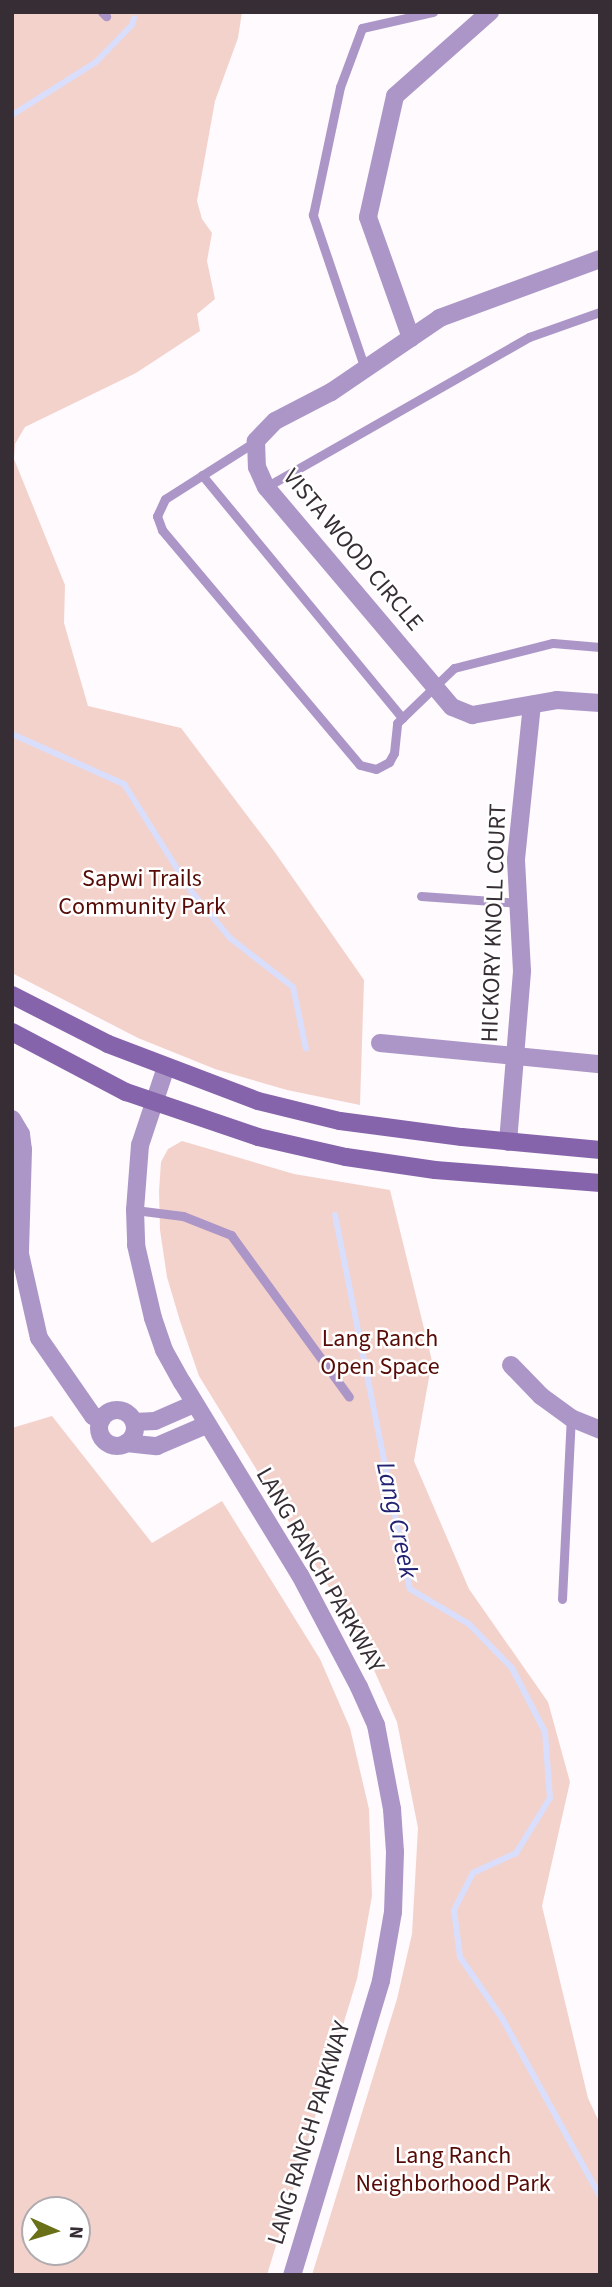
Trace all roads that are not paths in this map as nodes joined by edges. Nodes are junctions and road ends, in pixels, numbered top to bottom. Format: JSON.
{"nodes":[{"id":1,"x":433,"y":12,"type":"edge"},
{"id":2,"x":490,"y":12,"type":"edge"},
{"id":3,"x":600,"y":259,"type":"edge"},
{"id":4,"x":600,"y":312,"type":"edge"},
{"id":5,"x":411,"y":338,"type":"junction"},
{"id":6,"x":365,"y":369,"type":"junction"},
{"id":7,"x":256,"y":441,"type":"junction"},
{"id":8,"x":202,"y":475,"type":"junction"},
{"id":9,"x":267,"y":487,"type":"junction"},
{"id":10,"x":600,"y":647,"type":"edge"},
{"id":11,"x":435,"y":687,"type":"junction"},
{"id":12,"x":600,"y":703,"type":"edge"},
{"id":13,"x":532,"y":705,"type":"junction"},
{"id":14,"x":402,"y":718,"type":"junction"},
{"id":15,"x":421,"y":896,"type":"dead end"},
{"id":16,"x":518,"y":903,"type":"junction"},
{"id":17,"x":12,"y":995,"type":"edge"},
{"id":18,"x":12,"y":1032,"type":"edge"},
{"id":19,"x":380,"y":1043,"type":"dead end"},
{"id":20,"x":515,"y":1056,"type":"junction"},
{"id":21,"x":600,"y":1064,"type":"edge"},
{"id":22,"x":166,"y":1067,"type":"junction"},
{"id":23,"x":153,"y":1102,"type":"junction"},
{"id":24,"x":12,"y":1119,"type":"edge"},
{"id":25,"x":508,"y":1142,"type":"junction"},
{"id":26,"x":600,"y":1150,"type":"edge"},
{"id":27,"x":600,"y":1182,"type":"edge"},
{"id":28,"x":135,"y":1210,"type":"junction"},
{"id":29,"x":511,"y":1366,"type":"dead end"},
{"id":30,"x":349,"y":1397,"type":"dead end"},
{"id":31,"x":194,"y":1404,"type":"junction"},
{"id":32,"x":571,"y":1418,"type":"junction"},
{"id":33,"x":101,"y":1420,"type":"junction"},
{"id":34,"x":134,"y":1422,"type":"junction"},
{"id":35,"x":206,"y":1424,"type":"junction"},
{"id":36,"x":600,"y":1430,"type":"edge"},
{"id":37,"x":127,"y":1443,"type":"junction"},
{"id":38,"x":562,"y":1599,"type":"dead end"},
{"id":39,"x":292,"y":2275,"type":"edge"}],
"edges":[{"from":1,"to":6,"type":"lane"},
{"from":2,"to":5,"type":"street"},
{"from":3,"to":5,"type":"street"},
{"from":4,"to":9,"type":"lane"},
{"from":5,"to":6,"type":"street"},
{"from":6,"to":7,"type":"street"},
{"from":7,"to":8,"type":"lane"},
{"from":7,"to":9,"type":"street","name":"VISTA WOOD CIRCLE"},
{"from":8,"to":14,"type":"lane"},
{"from":8,"to":14,"type":"lane"},
{"from":9,"to":11,"type":"street","name":"VISTA WOOD CIRCLE"},
{"from":10,"to":11,"type":"lane"},
{"from":11,"to":13,"type":"street","name":"VISTA WOOD CIRCLE"},
{"from":11,"to":14,"type":"lane"},
{"from":12,"to":13,"type":"street","name":"VISTA WOOD CIRCLE"},
{"from":13,"to":16,"type":"street","name":"HICKORY KNOLL COURT"},
{"from":15,"to":16,"type":"lane"},
{"from":16,"to":20,"type":"street","name":"HICKORY KNOLL COURT"},
{"from":17,"to":22,"type":"main road"},
{"from":18,"to":23,"type":"main road"},
{"from":19,"to":20,"type":"street"},
{"from":20,"to":21,"type":"street"},
{"from":20,"to":25,"type":"street","name":"HICKORY KNOLL COURT"},
{"from":22,"to":23,"type":"street","name":"LANG RANCH PARKWAY"},
{"from":22,"to":25,"type":"main road"},
{"from":23,"to":27,"type":"main road"},
{"from":23,"to":28,"type":"street","name":"LANG RANCH PARKWAY"},
{"from":24,"to":33,"type":"street"},
{"from":25,"to":26,"type":"main road"},
{"from":28,"to":30,"type":"lane"},
{"from":28,"to":31,"type":"street","name":"LANG RANCH PARKWAY"},
{"from":29,"to":32,"type":"street"},
{"from":31,"to":34,"type":"street"},
{"from":31,"to":35,"type":"street","name":"LANG RANCH PARKWAY"},
{"from":32,"to":36,"type":"street"},
{"from":32,"to":38,"type":"lane"},
{"from":33,"to":34,"type":"street"},
{"from":33,"to":37,"type":"street"},
{"from":34,"to":37,"type":"street"},
{"from":35,"to":37,"type":"street"},
{"from":35,"to":39,"type":"street","name":"LANG RANCH PARKWAY"}]}
